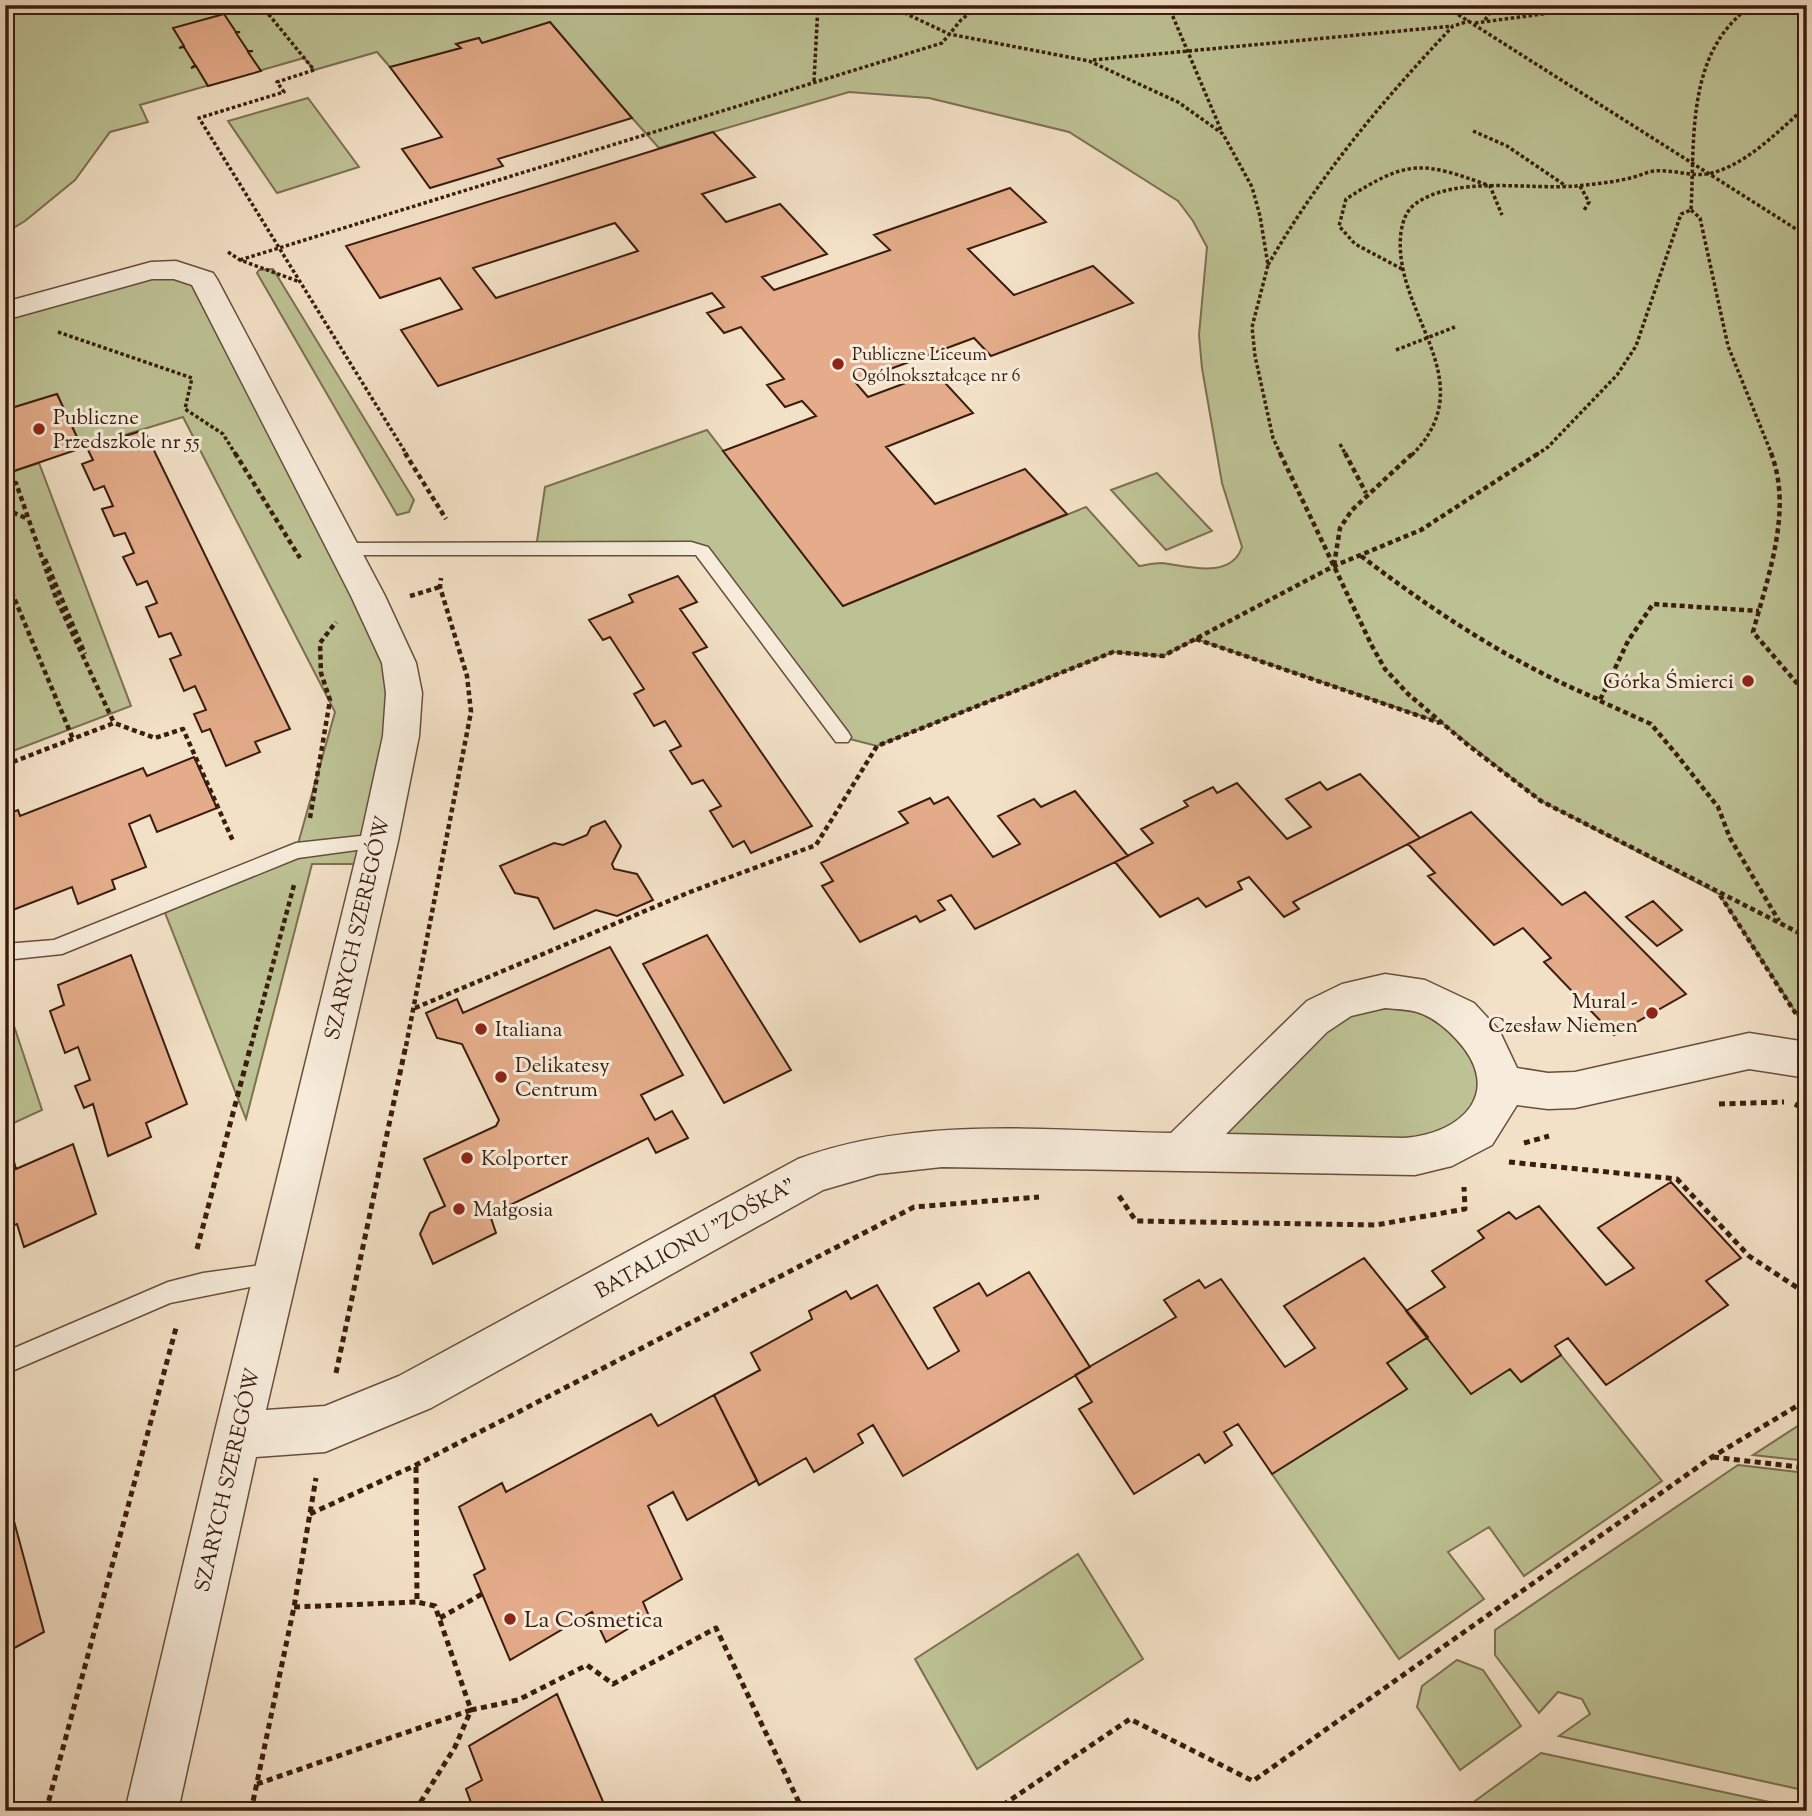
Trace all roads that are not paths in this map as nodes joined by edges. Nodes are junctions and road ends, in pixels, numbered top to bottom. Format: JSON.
{"nodes":[{"id":1,"x":5,"y":311,"type":"edge"},
{"id":2,"x":344,"y":549,"type":"junction"},
{"id":3,"x":842,"y":737,"type":"dead end"},
{"id":4,"x":379,"y":841,"type":"junction"},
{"id":5,"x":5,"y":952,"type":"edge"},
{"id":6,"x":1807,"y":1060,"type":"edge"},
{"id":7,"x":1500,"y":1084,"type":"junction"},
{"id":8,"x":1180,"y":1153,"type":"junction"},
{"id":9,"x":276,"y":1273,"type":"junction"},
{"id":10,"x":5,"y":1363,"type":"edge"},
{"id":11,"x":237,"y":1435,"type":"junction"},
{"id":12,"x":151,"y":1811,"type":"edge"}],
"edges":[{"from":1,"to":2,"type":"street","name":"SZARYCH SZEREGÓW"},
{"from":2,"to":3,"type":"lane"},
{"from":2,"to":4,"type":"street","name":"SZARYCH SZEREGÓW"},
{"from":4,"to":5,"type":"lane"},
{"from":4,"to":9,"type":"street","name":"SZARYCH SZEREGÓW"},
{"from":6,"to":7,"type":"street"},
{"from":7,"to":8,"type":"street","name":"BATALIONU \"ZOŚKA\""},
{"from":7,"to":8,"type":"street"},
{"from":8,"to":11,"type":"street","name":"BATALIONU \"ZOŚKA\""},
{"from":9,"to":10,"type":"lane"},
{"from":9,"to":11,"type":"street","name":"SZARYCH SZEREGÓW"},
{"from":11,"to":12,"type":"street","name":"SZARYCH SZEREGÓW"}]}
